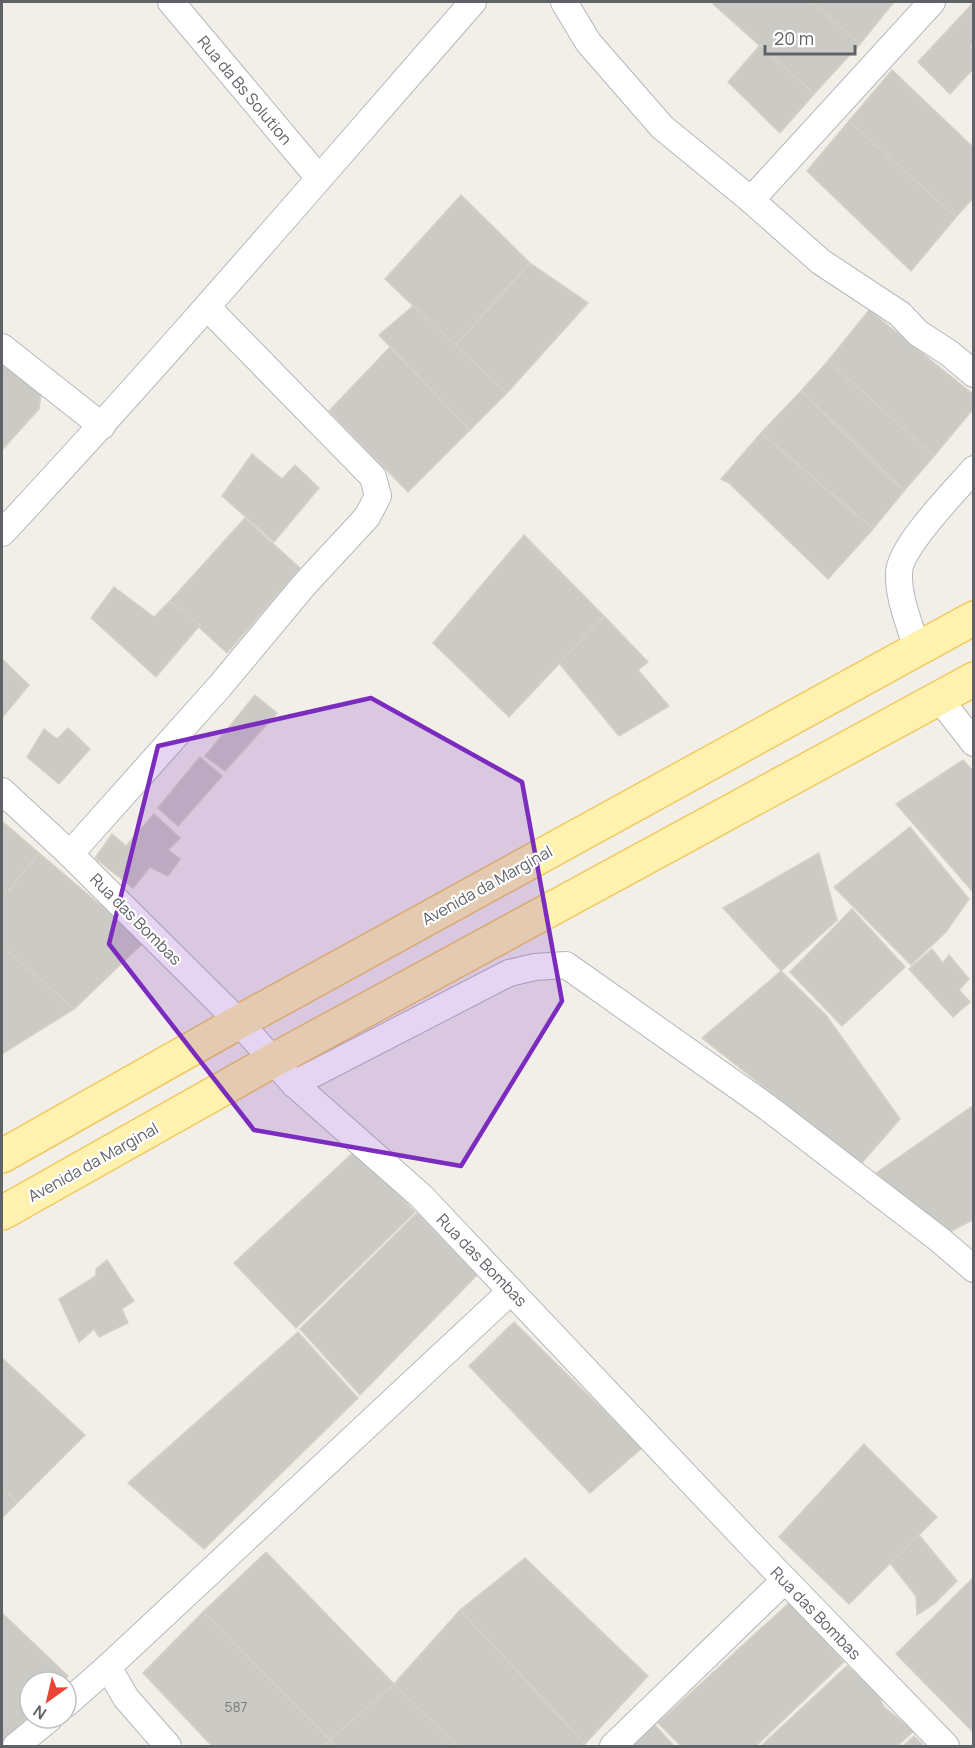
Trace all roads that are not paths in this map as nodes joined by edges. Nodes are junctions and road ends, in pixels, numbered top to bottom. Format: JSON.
{"nodes":[{"id":1,"x":171,"y":2,"type":"edge"},
{"id":2,"x":473,"y":2,"type":"edge"},
{"id":3,"x":564,"y":2,"type":"edge"},
{"id":4,"x":932,"y":2,"type":"edge"},
{"id":5,"x":319,"y":178,"type":"junction"},
{"id":6,"x":751,"y":200,"type":"junction"},
{"id":7,"x":208,"y":308,"type":"junction"},
{"id":8,"x":2,"y":347,"type":"edge"},
{"id":9,"x":974,"y":374,"type":"edge"},
{"id":10,"x":102,"y":426,"type":"junction"},
{"id":11,"x":974,"y":469,"type":"edge"},
{"id":12,"x":2,"y":533,"type":"edge"},
{"id":13,"x":974,"y":618,"type":"edge"},
{"id":14,"x":917,"y":649,"type":"junction"},
{"id":15,"x":974,"y":679,"type":"edge"},
{"id":16,"x":939,"y":697,"type":"junction"},
{"id":17,"x":974,"y":743,"type":"edge"},
{"id":18,"x":2,"y":790,"type":"edge"},
{"id":19,"x":70,"y":854,"type":"junction"},
{"id":20,"x":239,"y":1022,"type":"junction"},
{"id":21,"x":283,"y":1073,"type":"junction"},
{"id":22,"x":2,"y":1156,"type":"edge"},
{"id":23,"x":2,"y":1213,"type":"edge"},
{"id":24,"x":974,"y":1269,"type":"edge"},
{"id":25,"x":511,"y":1291,"type":"junction"},
{"id":26,"x":785,"y":1580,"type":"junction"},
{"id":27,"x":108,"y":1667,"type":"junction"},
{"id":28,"x":78,"y":1693,"type":"edge"},
{"id":29,"x":35,"y":1730,"type":"edge"},
{"id":30,"x":16,"y":1746,"type":"edge"},
{"id":31,"x":168,"y":1746,"type":"edge"},
{"id":32,"x":614,"y":1746,"type":"edge"},
{"id":33,"x":946,"y":1746,"type":"edge"}],
"edges":[{"from":1,"to":5,"type":"street","name":"Rua da Bs Solution"},
{"from":2,"to":5,"type":"street"},
{"from":3,"to":6,"type":"street"},
{"from":4,"to":6,"type":"street"},
{"from":5,"to":7,"type":"street"},
{"from":6,"to":9,"type":"street"},
{"from":7,"to":10,"type":"street"},
{"from":7,"to":19,"type":"street"},
{"from":8,"to":10,"type":"street"},
{"from":10,"to":12,"type":"street"},
{"from":11,"to":14,"type":"street"},
{"from":13,"to":14,"type":"main road","name":"Avenida da Marginal"},
{"from":14,"to":20,"type":"main road","name":"Avenida da Marginal"},
{"from":15,"to":16,"type":"main road","name":"Avenida da Marginal"},
{"from":16,"to":17,"type":"street"},
{"from":16,"to":21,"type":"main road","name":"Avenida da Marginal"},
{"from":18,"to":19,"type":"street","name":"Rua das Bombas"},
{"from":19,"to":20,"type":"street","name":"Rua das Bombas"},
{"from":20,"to":21,"type":"street","name":"Rua das Bombas"},
{"from":20,"to":22,"type":"main road","name":"Avenida da Marginal"},
{"from":21,"to":23,"type":"main road","name":"Avenida da Marginal"},
{"from":21,"to":24,"type":"street"},
{"from":21,"to":25,"type":"street","name":"Rua das Bombas"},
{"from":25,"to":26,"type":"street","name":"Rua das Bombas"},
{"from":25,"to":27,"type":"street"},
{"from":26,"to":32,"type":"street"},
{"from":26,"to":33,"type":"street","name":"Rua das Bombas"},
{"from":27,"to":28,"type":"street"},
{"from":27,"to":31,"type":"street"},
{"from":29,"to":30,"type":"street"}]}
